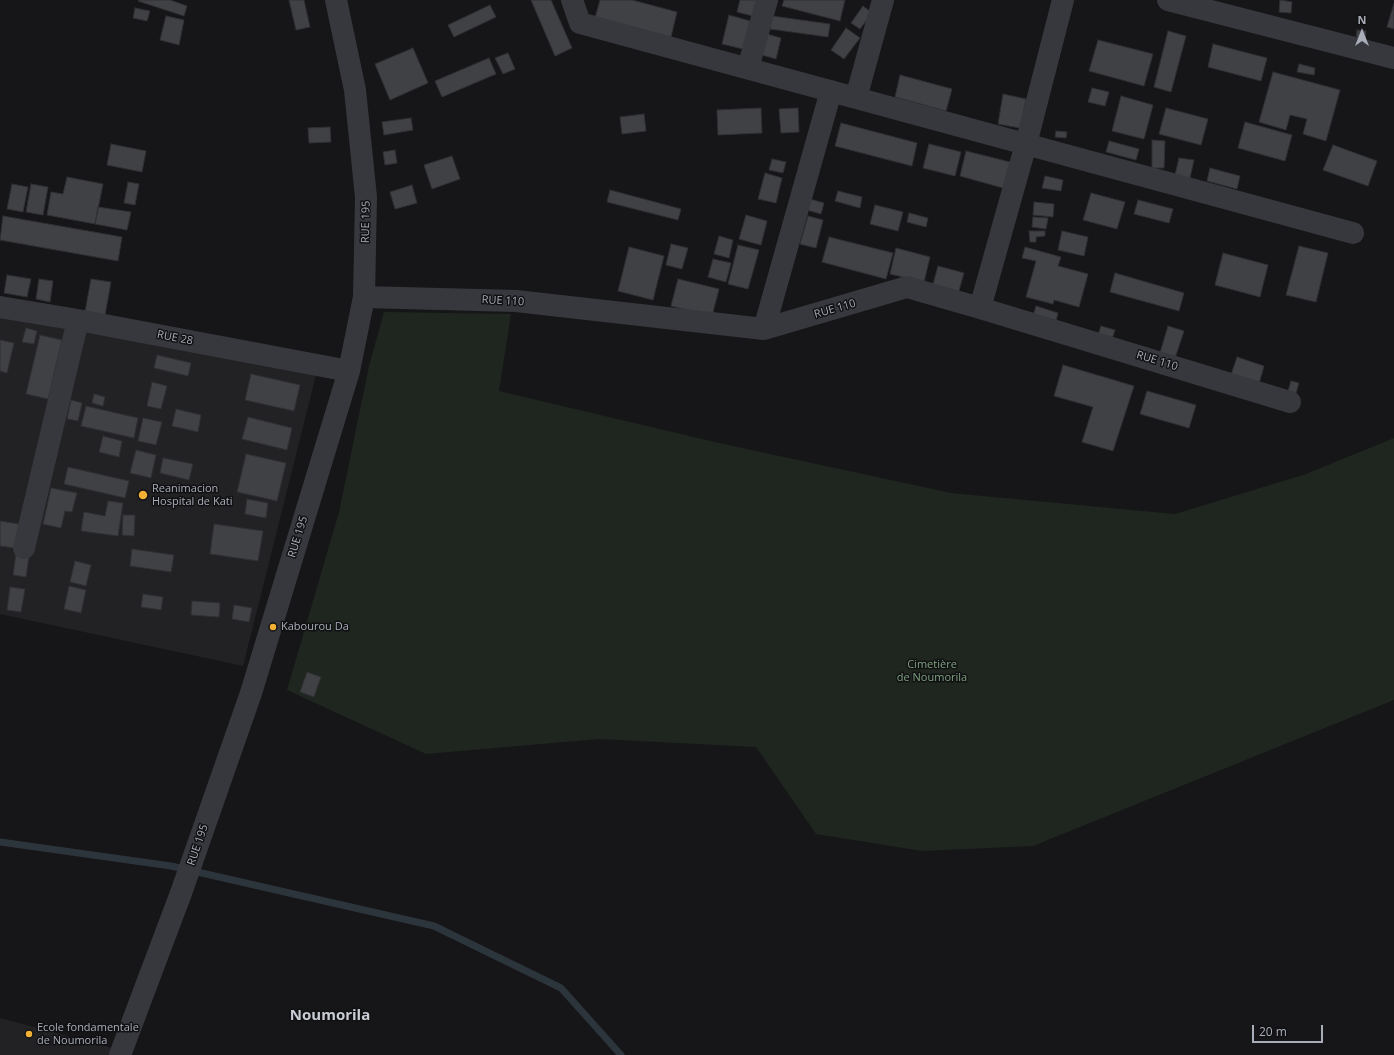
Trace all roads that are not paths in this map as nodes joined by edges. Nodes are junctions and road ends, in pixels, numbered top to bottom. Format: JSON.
{"nodes":[{"id":1,"x":336,"y":0,"type":"edge"},
{"id":2,"x":572,"y":0,"type":"edge"},
{"id":3,"x":767,"y":0,"type":"edge"},
{"id":4,"x":883,"y":0,"type":"edge"},
{"id":5,"x":1063,"y":0,"type":"edge"},
{"id":6,"x":1168,"y":0,"type":"edge"},
{"id":7,"x":1394,"y":58,"type":"edge"},
{"id":8,"x":748,"y":68,"type":"junction"},
{"id":9,"x":831,"y":91,"type":"junction"},
{"id":10,"x":856,"y":98,"type":"junction"},
{"id":11,"x":1026,"y":144,"type":"junction"},
{"id":12,"x":1352,"y":233,"type":"dead end"},
{"id":13,"x":364,"y":296,"type":"junction"},
{"id":14,"x":0,"y":307,"type":"edge"},
{"id":15,"x":980,"y":308,"type":"junction"},
{"id":16,"x":78,"y":320,"type":"junction"},
{"id":17,"x":764,"y":329,"type":"junction"},
{"id":18,"x":349,"y":371,"type":"junction"},
{"id":19,"x":1290,"y":402,"type":"dead end"},
{"id":20,"x":24,"y":548,"type":"dead end"},
{"id":21,"x":120,"y":1055,"type":"edge"}],
"edges":[{"from":1,"to":13,"type":"street","name":"RUE 195"},
{"from":2,"to":8,"type":"street"},
{"from":3,"to":8,"type":"street"},
{"from":4,"to":10,"type":"street"},
{"from":5,"to":11,"type":"street"},
{"from":6,"to":7,"type":"street"},
{"from":8,"to":9,"type":"street"},
{"from":9,"to":10,"type":"street"},
{"from":9,"to":17,"type":"street"},
{"from":10,"to":11,"type":"street"},
{"from":11,"to":12,"type":"street"},
{"from":11,"to":15,"type":"street"},
{"from":13,"to":17,"type":"street","name":"RUE 110"},
{"from":13,"to":18,"type":"street","name":"RUE 195"},
{"from":14,"to":16,"type":"street","name":"RUE 28"},
{"from":15,"to":17,"type":"street","name":"RUE 110"},
{"from":15,"to":19,"type":"street","name":"RUE 110"},
{"from":16,"to":18,"type":"street","name":"RUE 28"},
{"from":16,"to":20,"type":"street"},
{"from":18,"to":21,"type":"street","name":"RUE 195"}]}
